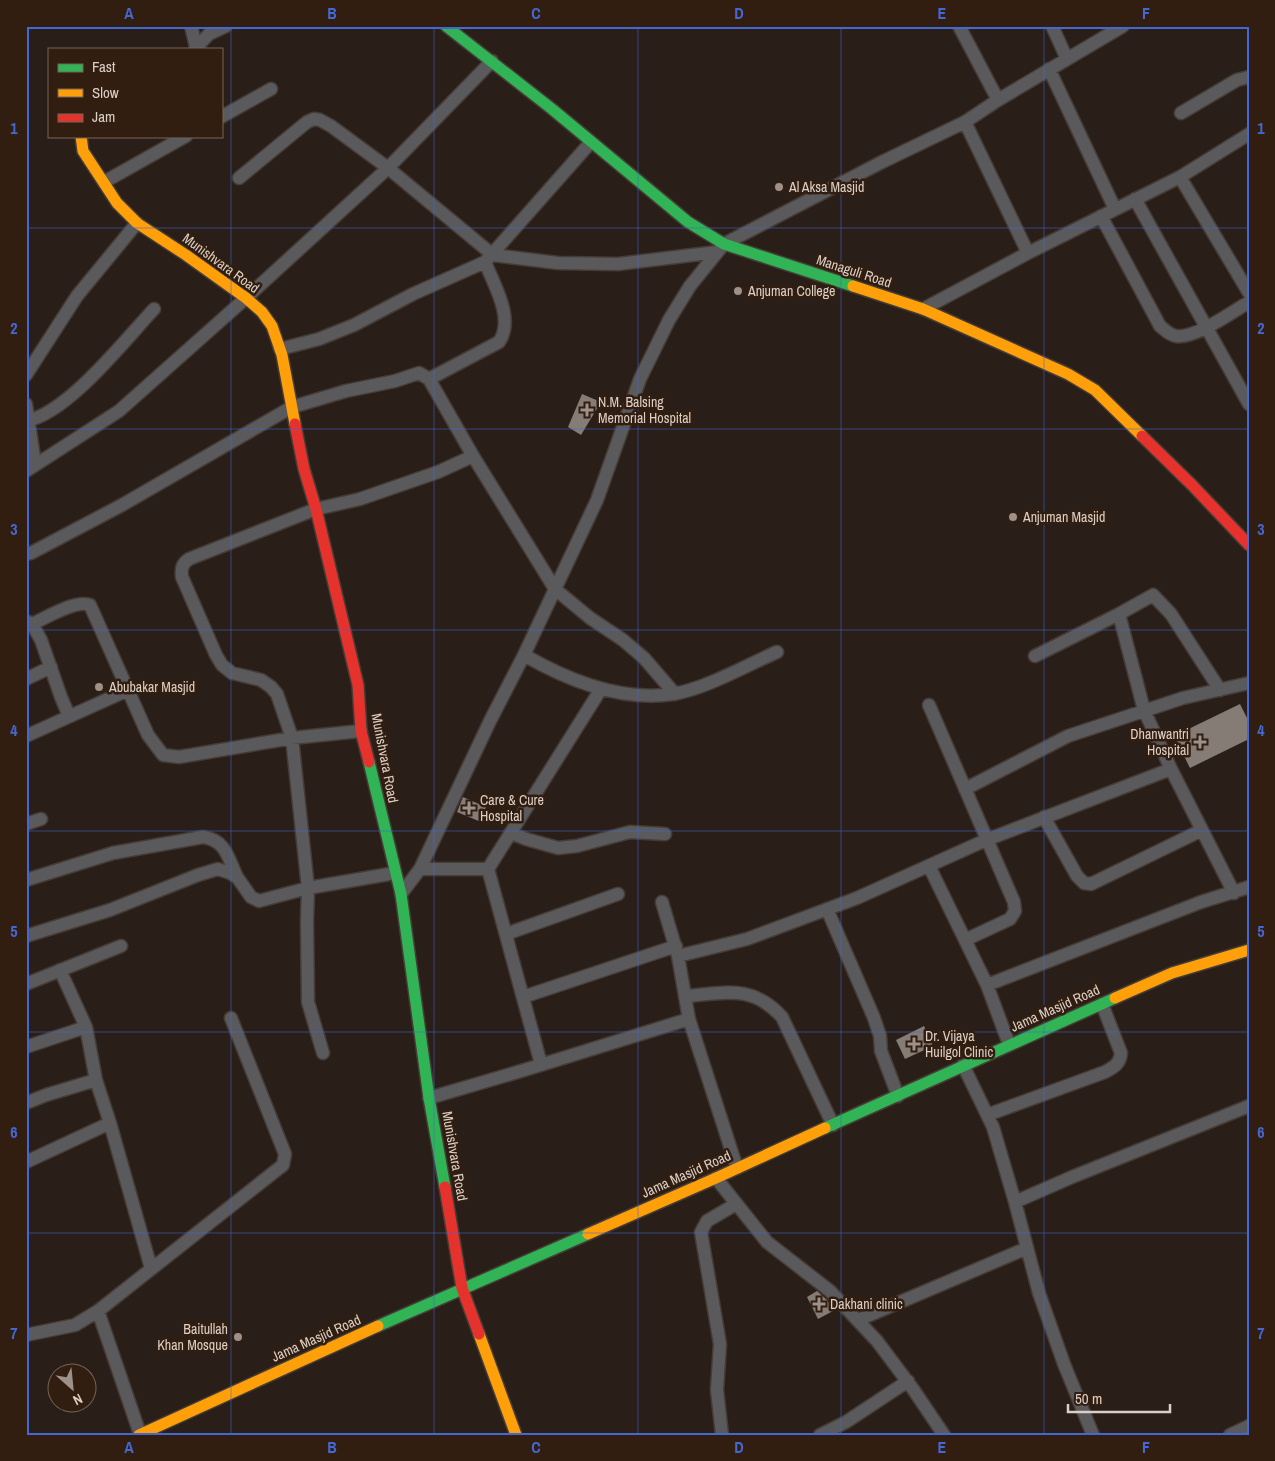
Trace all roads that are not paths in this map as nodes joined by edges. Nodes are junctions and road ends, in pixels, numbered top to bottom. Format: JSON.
{"nodes":[{"id":1,"x":191,"y":26,"type":"edge"},
{"id":2,"x":226,"y":26,"type":"edge"},
{"id":3,"x":446,"y":26,"type":"edge"},
{"id":4,"x":959,"y":26,"type":"edge"},
{"id":5,"x":1052,"y":26,"type":"edge"},
{"id":6,"x":1123,"y":26,"type":"edge"},
{"id":7,"x":196,"y":48,"type":"edge"},
{"id":8,"x":1067,"y":58,"type":"junction"},
{"id":9,"x":492,"y":61,"type":"junction"},
{"id":10,"x":1049,"y":69,"type":"junction"},
{"id":11,"x":1249,"y":77,"type":"edge"},
{"id":12,"x":270,"y":89,"type":"dead end"},
{"id":13,"x":998,"y":100,"type":"junction"},
{"id":14,"x":1181,"y":113,"type":"dead end"},
{"id":15,"x":222,"y":116,"type":"edge"},
{"id":16,"x":964,"y":122,"type":"junction"},
{"id":17,"x":1249,"y":134,"type":"edge"},
{"id":18,"x":81,"y":138,"type":"edge"},
{"id":19,"x":182,"y":138,"type":"edge"},
{"id":20,"x":591,"y":142,"type":"junction"},
{"id":21,"x":388,"y":168,"type":"junction"},
{"id":22,"x":1180,"y":176,"type":"junction"},
{"id":23,"x":239,"y":178,"type":"dead end"},
{"id":24,"x":104,"y":182,"type":"junction"},
{"id":25,"x":1135,"y":199,"type":"junction"},
{"id":26,"x":1115,"y":209,"type":"junction"},
{"id":27,"x":1101,"y":216,"type":"junction"},
{"id":28,"x":137,"y":223,"type":"junction"},
{"id":29,"x":720,"y":248,"type":"junction"},
{"id":30,"x":1028,"y":253,"type":"junction"},
{"id":31,"x":489,"y":258,"type":"junction"},
{"id":32,"x":1249,"y":293,"type":"edge"},
{"id":33,"x":246,"y":298,"type":"junction"},
{"id":34,"x":1249,"y":302,"type":"edge"},
{"id":35,"x":154,"y":308,"type":"dead end"},
{"id":36,"x":923,"y":308,"type":"junction"},
{"id":37,"x":1206,"y":327,"type":"junction"},
{"id":38,"x":280,"y":349,"type":"junction"},
{"id":39,"x":26,"y":375,"type":"edge"},
{"id":40,"x":429,"y":379,"type":"junction"},
{"id":41,"x":26,"y":404,"type":"edge"},
{"id":42,"x":1249,"y":404,"type":"edge"},
{"id":43,"x":292,"y":407,"type":"junction"},
{"id":44,"x":28,"y":421,"type":"edge"},
{"id":45,"x":473,"y":456,"type":"junction"},
{"id":46,"x":31,"y":468,"type":"edge"},
{"id":47,"x":316,"y":509,"type":"junction"},
{"id":48,"x":1246,"y":537,"type":"edge"},
{"id":49,"x":26,"y":554,"type":"edge"},
{"id":50,"x":555,"y":589,"type":"junction"},
{"id":51,"x":1119,"y":614,"type":"junction"},
{"id":52,"x":29,"y":623,"type":"edge"},
{"id":53,"x":776,"y":652,"type":"dead end"},
{"id":54,"x":524,"y":655,"type":"junction"},
{"id":55,"x":1035,"y":656,"type":"dead end"},
{"id":56,"x":50,"y":667,"type":"junction"},
{"id":57,"x":26,"y":679,"type":"edge"},
{"id":58,"x":1248,"y":686,"type":"edge"},
{"id":59,"x":601,"y":689,"type":"junction"},
{"id":60,"x":128,"y":690,"type":"junction"},
{"id":61,"x":1220,"y":690,"type":"junction"},
{"id":62,"x":675,"y":694,"type":"junction"},
{"id":63,"x":929,"y":706,"type":"dead end"},
{"id":64,"x":1144,"y":710,"type":"junction"},
{"id":65,"x":69,"y":716,"type":"junction"},
{"id":66,"x":361,"y":731,"type":"junction"},
{"id":67,"x":26,"y":736,"type":"edge"},
{"id":68,"x":292,"y":738,"type":"junction"},
{"id":69,"x":1171,"y":769,"type":"junction"},
{"id":70,"x":965,"y":789,"type":"junction"},
{"id":71,"x":1044,"y":817,"type":"junction"},
{"id":72,"x":41,"y":819,"type":"dead end"},
{"id":73,"x":26,"y":824,"type":"edge"},
{"id":74,"x":1202,"y":830,"type":"junction"},
{"id":75,"x":510,"y":833,"type":"junction"},
{"id":76,"x":665,"y":834,"type":"dead end"},
{"id":77,"x":986,"y":840,"type":"junction"},
{"id":78,"x":929,"y":866,"type":"junction"},
{"id":79,"x":488,"y":869,"type":"junction"},
{"id":80,"x":420,"y":870,"type":"junction"},
{"id":81,"x":395,"y":873,"type":"junction"},
{"id":82,"x":237,"y":877,"type":"junction"},
{"id":83,"x":26,"y":880,"type":"edge"},
{"id":84,"x":1249,"y":887,"type":"edge"},
{"id":85,"x":308,"y":888,"type":"junction"},
{"id":86,"x":1234,"y":893,"type":"junction"},
{"id":87,"x":401,"y":894,"type":"junction"},
{"id":88,"x":618,"y":894,"type":"dead end"},
{"id":89,"x":662,"y":902,"type":"dead end"},
{"id":90,"x":826,"y":909,"type":"junction"},
{"id":91,"x":506,"y":934,"type":"junction"},
{"id":92,"x":26,"y":936,"type":"edge"},
{"id":93,"x":965,"y":940,"type":"junction"},
{"id":94,"x":120,"y":946,"type":"dead end"},
{"id":95,"x":1249,"y":950,"type":"edge"},
{"id":96,"x":677,"y":951,"type":"junction"},
{"id":97,"x":60,"y":970,"type":"junction"},
{"id":98,"x":26,"y":984,"type":"edge"},
{"id":99,"x":987,"y":984,"type":"junction"},
{"id":100,"x":686,"y":996,"type":"junction"},
{"id":101,"x":523,"y":997,"type":"junction"},
{"id":102,"x":1102,"y":1004,"type":"junction"},
{"id":103,"x":231,"y":1018,"type":"dead end"},
{"id":104,"x":689,"y":1019,"type":"junction"},
{"id":105,"x":86,"y":1027,"type":"junction"},
{"id":106,"x":1009,"y":1044,"type":"junction"},
{"id":107,"x":26,"y":1047,"type":"edge"},
{"id":108,"x":322,"y":1052,"type":"dead end"},
{"id":109,"x":541,"y":1064,"type":"junction"},
{"id":110,"x":963,"y":1064,"type":"junction"},
{"id":111,"x":96,"y":1080,"type":"junction"},
{"id":112,"x":898,"y":1096,"type":"junction"},
{"id":113,"x":429,"y":1098,"type":"junction"},
{"id":114,"x":26,"y":1103,"type":"edge"},
{"id":115,"x":1249,"y":1106,"type":"edge"},
{"id":116,"x":987,"y":1115,"type":"junction"},
{"id":117,"x":110,"y":1123,"type":"junction"},
{"id":118,"x":833,"y":1125,"type":"junction"},
{"id":119,"x":26,"y":1162,"type":"edge"},
{"id":120,"x":737,"y":1168,"type":"junction"},
{"id":121,"x":716,"y":1178,"type":"junction"},
{"id":122,"x":1015,"y":1202,"type":"junction"},
{"id":123,"x":736,"y":1204,"type":"junction"},
{"id":124,"x":1027,"y":1248,"type":"junction"},
{"id":125,"x":151,"y":1268,"type":"junction"},
{"id":126,"x":462,"y":1288,"type":"junction"},
{"id":127,"x":98,"y":1312,"type":"junction"},
{"id":128,"x":858,"y":1320,"type":"junction"},
{"id":129,"x":26,"y":1335,"type":"edge"},
{"id":130,"x":908,"y":1381,"type":"junction"},
{"id":131,"x":1249,"y":1426,"type":"edge"},
{"id":132,"x":140,"y":1434,"type":"edge"},
{"id":133,"x":516,"y":1435,"type":"edge"},
{"id":134,"x":722,"y":1435,"type":"edge"},
{"id":135,"x":820,"y":1435,"type":"edge"},
{"id":136,"x":944,"y":1435,"type":"edge"},
{"id":137,"x":1093,"y":1435,"type":"edge"},
{"id":138,"x":1230,"y":1435,"type":"edge"}],
"edges":[{"from":1,"to":7,"type":"street"},
{"from":2,"to":7,"type":"street"},
{"from":3,"to":9,"type":"street","name":"Managuli Road"},
{"from":4,"to":13,"type":"street"},
{"from":5,"to":8,"type":"street"},
{"from":6,"to":8,"type":"street"},
{"from":8,"to":10,"type":"street"},
{"from":9,"to":20,"type":"street","name":"Managuli Road"},
{"from":9,"to":21,"type":"street"},
{"from":10,"to":13,"type":"street"},
{"from":10,"to":26,"type":"street"},
{"from":11,"to":14,"type":"street"},
{"from":12,"to":15,"type":"street"},
{"from":13,"to":16,"type":"street"},
{"from":16,"to":29,"type":"street"},
{"from":16,"to":30,"type":"street"},
{"from":17,"to":22,"type":"street"},
{"from":18,"to":24,"type":"street","name":"Munishvara Road"},
{"from":19,"to":24,"type":"street"},
{"from":20,"to":29,"type":"street","name":"Managuli Road"},
{"from":20,"to":31,"type":"street"},
{"from":21,"to":23,"type":"street"},
{"from":21,"to":31,"type":"street"},
{"from":21,"to":33,"type":"street"},
{"from":22,"to":25,"type":"street"},
{"from":22,"to":32,"type":"street"},
{"from":24,"to":28,"type":"street","name":"Munishvara Road"},
{"from":25,"to":26,"type":"street"},
{"from":25,"to":37,"type":"street"},
{"from":26,"to":27,"type":"street"},
{"from":27,"to":30,"type":"street"},
{"from":27,"to":37,"type":"street"},
{"from":28,"to":33,"type":"street","name":"Munishvara Road"},
{"from":28,"to":39,"type":"street"},
{"from":29,"to":31,"type":"street"},
{"from":29,"to":36,"type":"street","name":"Managuli Road"},
{"from":29,"to":50,"type":"street"},
{"from":30,"to":36,"type":"street"},
{"from":31,"to":38,"type":"street"},
{"from":31,"to":40,"type":"street"},
{"from":33,"to":38,"type":"street","name":"Munishvara Road"},
{"from":33,"to":46,"type":"street"},
{"from":34,"to":37,"type":"street"},
{"from":35,"to":44,"type":"street"},
{"from":36,"to":48,"type":"street","name":"Managuli Road"},
{"from":37,"to":42,"type":"street"},
{"from":38,"to":43,"type":"street","name":"Munishvara Road"},
{"from":40,"to":43,"type":"street"},
{"from":40,"to":45,"type":"street"},
{"from":41,"to":44,"type":"street"},
{"from":43,"to":47,"type":"street","name":"Munishvara Road"},
{"from":43,"to":49,"type":"street"},
{"from":44,"to":46,"type":"street"},
{"from":45,"to":47,"type":"street"},
{"from":45,"to":50,"type":"street"},
{"from":47,"to":66,"type":"street","name":"Munishvara Road"},
{"from":47,"to":68,"type":"street"},
{"from":50,"to":54,"type":"street"},
{"from":50,"to":62,"type":"street"},
{"from":51,"to":55,"type":"street"},
{"from":51,"to":61,"type":"street"},
{"from":51,"to":64,"type":"street"},
{"from":52,"to":56,"type":"street"},
{"from":52,"to":60,"type":"street"},
{"from":53,"to":62,"type":"street"},
{"from":54,"to":59,"type":"street"},
{"from":54,"to":80,"type":"street"},
{"from":56,"to":57,"type":"street"},
{"from":56,"to":65,"type":"street"},
{"from":58,"to":61,"type":"street"},
{"from":59,"to":62,"type":"street"},
{"from":59,"to":75,"type":"street"},
{"from":60,"to":65,"type":"street"},
{"from":60,"to":68,"type":"street"},
{"from":61,"to":64,"type":"street"},
{"from":63,"to":70,"type":"street"},
{"from":64,"to":69,"type":"street"},
{"from":64,"to":70,"type":"street"},
{"from":65,"to":67,"type":"street"},
{"from":66,"to":68,"type":"street"},
{"from":66,"to":81,"type":"street","name":"Munishvara Road"},
{"from":68,"to":85,"type":"street"},
{"from":69,"to":71,"type":"street"},
{"from":69,"to":74,"type":"street"},
{"from":70,"to":77,"type":"street"},
{"from":71,"to":74,"type":"street"},
{"from":71,"to":77,"type":"street"},
{"from":72,"to":73,"type":"street"},
{"from":74,"to":86,"type":"street"},
{"from":75,"to":76,"type":"street"},
{"from":75,"to":79,"type":"street"},
{"from":77,"to":78,"type":"street"},
{"from":77,"to":93,"type":"street"},
{"from":78,"to":90,"type":"street"},
{"from":78,"to":93,"type":"street"},
{"from":79,"to":80,"type":"street"},
{"from":79,"to":91,"type":"street"},
{"from":80,"to":87,"type":"street"},
{"from":81,"to":85,"type":"street"},
{"from":81,"to":87,"type":"street","name":"Munishvara Road"},
{"from":82,"to":83,"type":"street"},
{"from":82,"to":85,"type":"street"},
{"from":82,"to":92,"type":"street"},
{"from":84,"to":86,"type":"street"},
{"from":85,"to":108,"type":"street"},
{"from":86,"to":99,"type":"street"},
{"from":87,"to":113,"type":"street","name":"Munishvara Road"},
{"from":88,"to":91,"type":"street"},
{"from":89,"to":96,"type":"street"},
{"from":90,"to":96,"type":"street"},
{"from":90,"to":112,"type":"street"},
{"from":91,"to":101,"type":"street"},
{"from":93,"to":99,"type":"street"},
{"from":94,"to":97,"type":"street"},
{"from":95,"to":102,"type":"street","name":"Jama Masjid Road"},
{"from":96,"to":100,"type":"street"},
{"from":96,"to":101,"type":"street"},
{"from":97,"to":98,"type":"street"},
{"from":97,"to":105,"type":"street"},
{"from":99,"to":106,"type":"street"},
{"from":100,"to":104,"type":"street"},
{"from":100,"to":118,"type":"street"},
{"from":101,"to":109,"type":"street"},
{"from":102,"to":106,"type":"street","name":"Jama Masjid Road"},
{"from":102,"to":116,"type":"street"},
{"from":103,"to":125,"type":"street"},
{"from":104,"to":109,"type":"street"},
{"from":104,"to":120,"type":"street"},
{"from":105,"to":107,"type":"street"},
{"from":105,"to":111,"type":"street"},
{"from":106,"to":110,"type":"street","name":"Jama Masjid Road"},
{"from":109,"to":113,"type":"street"},
{"from":110,"to":112,"type":"street","name":"Jama Masjid Road"},
{"from":110,"to":116,"type":"street"},
{"from":111,"to":114,"type":"street"},
{"from":111,"to":117,"type":"street"},
{"from":112,"to":118,"type":"street","name":"Jama Masjid Road"},
{"from":113,"to":126,"type":"street","name":"Munishvara Road"},
{"from":115,"to":122,"type":"street"},
{"from":116,"to":122,"type":"street"},
{"from":117,"to":119,"type":"street"},
{"from":117,"to":125,"type":"street"},
{"from":118,"to":120,"type":"street","name":"Jama Masjid Road"},
{"from":120,"to":121,"type":"street","name":"Jama Masjid Road"},
{"from":121,"to":123,"type":"street"},
{"from":121,"to":126,"type":"street","name":"Jama Masjid Road"},
{"from":122,"to":124,"type":"street"},
{"from":123,"to":128,"type":"street"},
{"from":123,"to":134,"type":"street"},
{"from":124,"to":128,"type":"street"},
{"from":124,"to":137,"type":"street"},
{"from":125,"to":127,"type":"street"},
{"from":126,"to":132,"type":"street","name":"Jama Masjid Road"},
{"from":126,"to":133,"type":"street","name":"Munishvara Road"},
{"from":127,"to":129,"type":"street"},
{"from":127,"to":132,"type":"street"},
{"from":128,"to":130,"type":"street"},
{"from":130,"to":135,"type":"street"},
{"from":130,"to":136,"type":"street"},
{"from":131,"to":138,"type":"street"}]}
